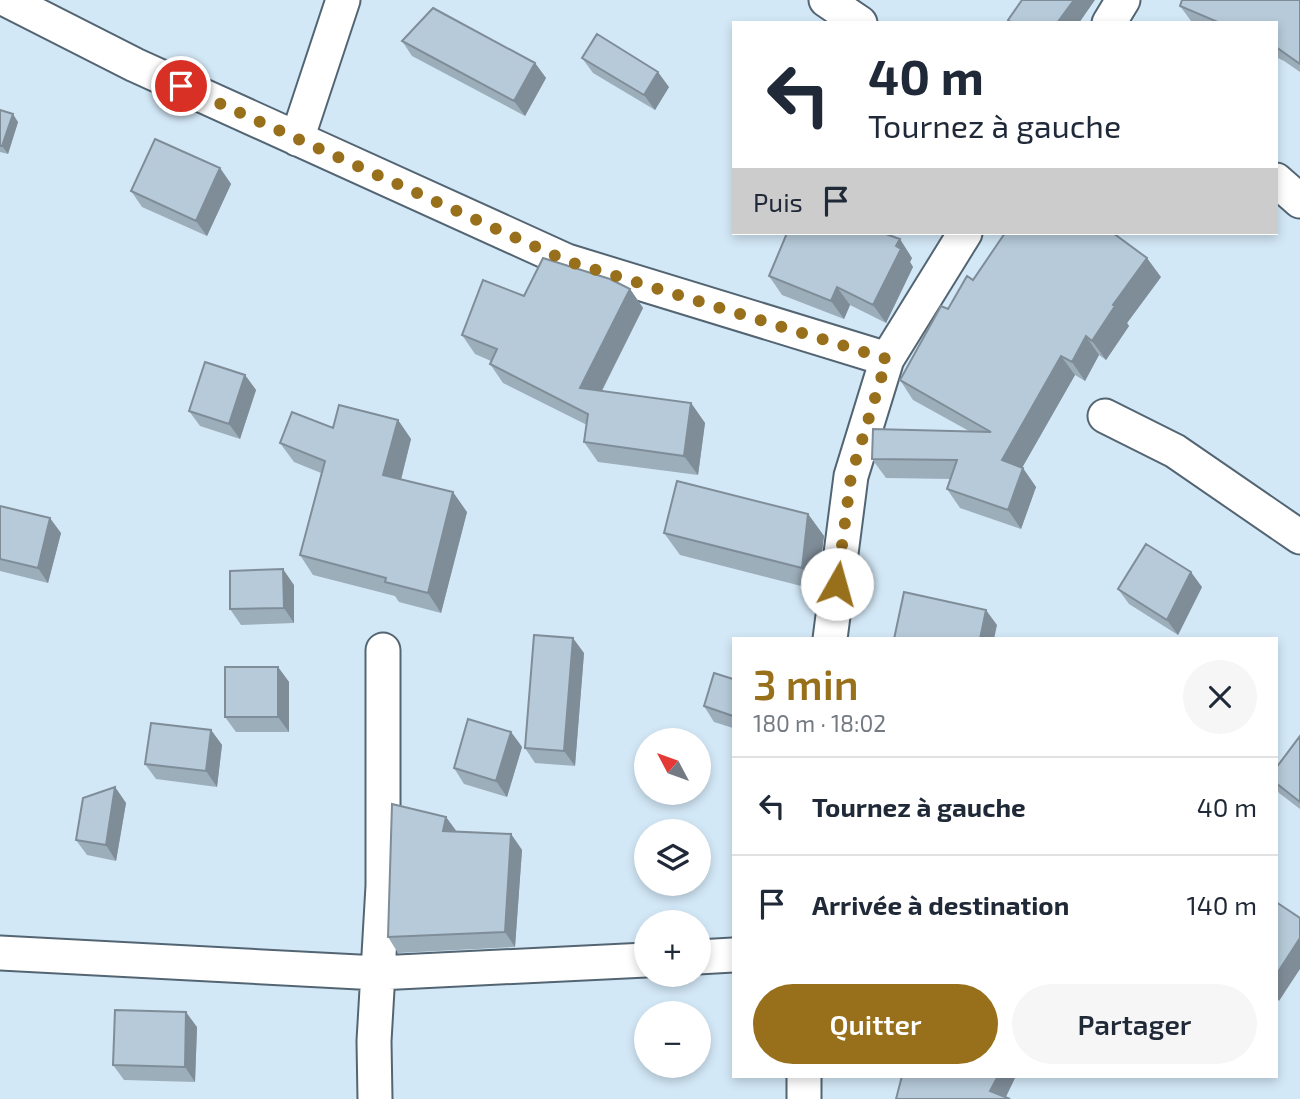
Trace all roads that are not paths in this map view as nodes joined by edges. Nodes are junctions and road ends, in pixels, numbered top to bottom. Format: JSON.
{"nodes":[{"id":1,"x":7,"y":0,"type":"edge"},
{"id":2,"x":343,"y":0,"type":"edge"},
{"id":3,"x":826,"y":0,"type":"edge"},
{"id":4,"x":1123,"y":0,"type":"edge"},
{"id":5,"x":857,"y":21,"type":"edge"},
{"id":6,"x":1110,"y":21,"type":"edge"},
{"id":7,"x":297,"y":139,"type":"junction"},
{"id":8,"x":1278,"y":182,"type":"edge"},
{"id":9,"x":1300,"y":201,"type":"edge"},
{"id":10,"x":964,"y":235,"type":"edge"},
{"id":11,"x":887,"y":359,"type":"junction"},
{"id":12,"x":1105,"y":416,"type":"dead end"},
{"id":13,"x":1300,"y":537,"type":"edge"},
{"id":14,"x":830,"y":637,"type":"edge"},
{"id":15,"x":383,"y":649,"type":"dead end"},
{"id":16,"x":0,"y":953,"type":"edge"},
{"id":17,"x":732,"y":955,"type":"edge"},
{"id":18,"x":711,"y":956,"type":"edge"},
{"id":19,"x":634,"y":961,"type":"edge"},
{"id":20,"x":378,"y":973,"type":"junction"},
{"id":21,"x":804,"y":1078,"type":"edge"},
{"id":22,"x":375,"y":1099,"type":"edge"},
{"id":23,"x":804,"y":1099,"type":"edge"}],
"edges":[{"from":1,"to":7,"type":"street"},
{"from":2,"to":7,"type":"street"},
{"from":3,"to":5,"type":"street"},
{"from":4,"to":6,"type":"street"},
{"from":7,"to":11,"type":"street"},
{"from":8,"to":9,"type":"street"},
{"from":10,"to":11,"type":"street"},
{"from":11,"to":14,"type":"street"},
{"from":12,"to":13,"type":"street"},
{"from":15,"to":20,"type":"street"},
{"from":16,"to":20,"type":"street"},
{"from":17,"to":18,"type":"street"},
{"from":19,"to":20,"type":"street"},
{"from":20,"to":22,"type":"street"},
{"from":21,"to":23,"type":"street"}]}
